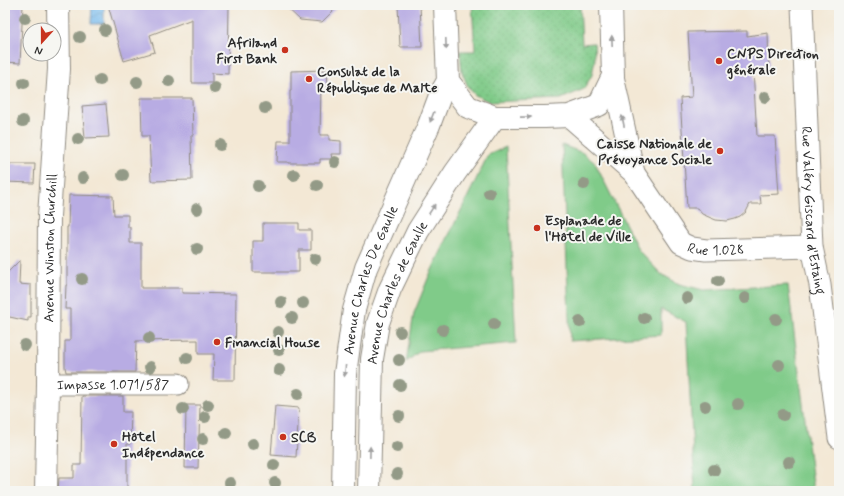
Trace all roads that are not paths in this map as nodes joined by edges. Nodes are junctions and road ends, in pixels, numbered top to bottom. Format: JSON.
{"nodes":[{"id":1,"x":58,"y":5,"type":"edge"},
{"id":2,"x":444,"y":5,"type":"edge"},
{"id":3,"x":611,"y":5,"type":"edge"},
{"id":4,"x":802,"y":5,"type":"edge"},
{"id":5,"x":613,"y":76,"type":"junction"},
{"id":6,"x":448,"y":81,"type":"junction"},
{"id":7,"x":569,"y":116,"type":"junction"},
{"id":8,"x":495,"y":117,"type":"junction"},
{"id":9,"x":634,"y":173,"type":"junction"},
{"id":10,"x":812,"y":247,"type":"junction"},
{"id":11,"x":48,"y":384,"type":"junction"},
{"id":12,"x":178,"y":384,"type":"dead end"},
{"id":13,"x":839,"y":438,"type":"edge"},
{"id":14,"x":46,"y":491,"type":"edge"},
{"id":15,"x":343,"y":491,"type":"edge"},
{"id":16,"x":369,"y":491,"type":"edge"}],
"edges":[{"from":1,"to":11,"type":"main road","name":"Avenue Winston Churchill"},
{"from":2,"to":6,"type":"main road","one_way":true},
{"from":5,"to":3,"type":"main road","one_way":true},
{"from":4,"to":10,"type":"street","name":"Rue Valéry Giscard d'Estaing"},
{"from":5,"to":7,"type":"main road"},
{"from":9,"to":5,"type":"street","name":"Rue 1.028","one_way":true},
{"from":6,"to":8,"type":"main road"},
{"from":6,"to":15,"type":"main road","name":"Avenue Charles De Gaulle","one_way":true},
{"from":8,"to":7,"type":"main road","one_way":true},
{"from":7,"to":9,"type":"street","name":"Rue 1.028"},
{"from":16,"to":8,"type":"main road","name":"Avenue Charles de Gaulle","one_way":true},
{"from":9,"to":10,"type":"street","name":"Rue 1.028"},
{"from":10,"to":13,"type":"street","name":"Rue Valéry Giscard d'Estaing"},
{"from":11,"to":12,"type":"street","name":"Impasse 1.071/587"},
{"from":11,"to":14,"type":"main road","name":"Avenue Winston Churchill"}]}
